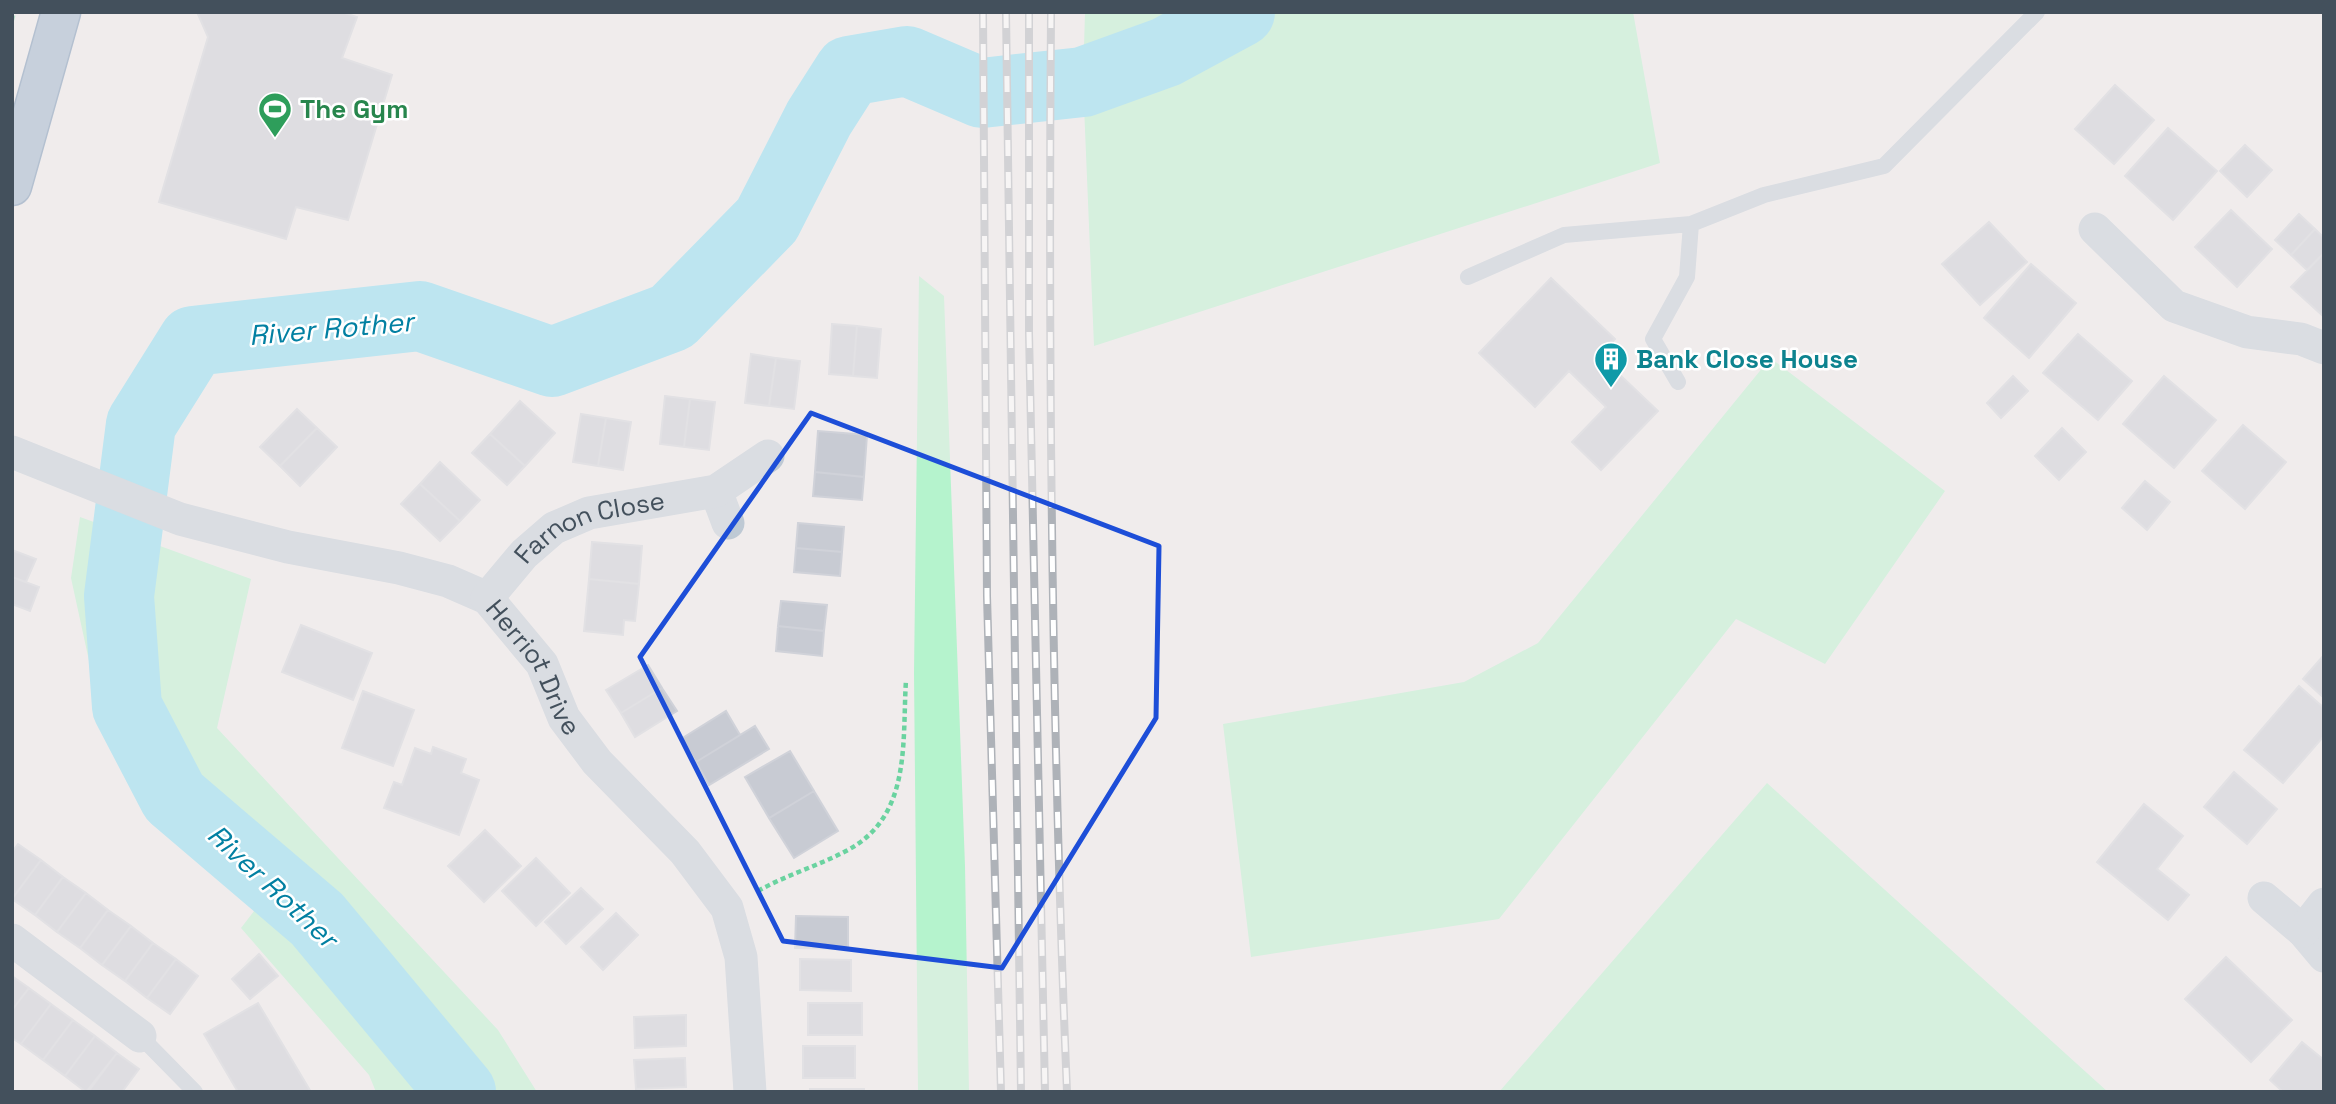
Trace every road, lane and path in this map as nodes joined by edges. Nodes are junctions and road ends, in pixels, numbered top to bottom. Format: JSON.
{"nodes":[{"id":1,"x":14,"y":12,"type":"edge"},
{"id":2,"x":61,"y":12,"type":"edge"},
{"id":3,"x":2037,"y":12,"type":"edge"},
{"id":4,"x":12,"y":20,"type":"edge"},
{"id":5,"x":12,"y":186,"type":"edge"},
{"id":6,"x":1691,"y":223,"type":"junction"},
{"id":7,"x":2095,"y":229,"type":"dead end"},
{"id":8,"x":1468,"y":277,"type":"dead end"},
{"id":9,"x":2324,"y":348,"type":"edge"},
{"id":10,"x":1678,"y":382,"type":"dead end"},
{"id":11,"x":12,"y":452,"type":"edge"},
{"id":12,"x":768,"y":456,"type":"dead end"},
{"id":13,"x":716,"y":491,"type":"junction"},
{"id":14,"x":728,"y":523,"type":"dead end"},
{"id":15,"x":487,"y":598,"type":"junction"},
{"id":16,"x":906,"y":680,"type":"dead end"},
{"id":17,"x":2264,"y":898,"type":"dead end"},
{"id":18,"x":2324,"y":904,"type":"edge"},
{"id":19,"x":727,"y":908,"type":"junction"},
{"id":20,"x":2303,"y":931,"type":"junction"},
{"id":21,"x":12,"y":940,"type":"edge"},
{"id":22,"x":2324,"y":957,"type":"edge"},
{"id":23,"x":140,"y":1036,"type":"joint"},
{"id":24,"x":195,"y":1092,"type":"edge"},
{"id":25,"x":750,"y":1092,"type":"edge"}],
"edges":[{"from":1,"to":4,"type":"path"},
{"from":2,"to":5,"type":"highway"},
{"from":3,"to":6,"type":"lane"},
{"from":6,"to":8,"type":"lane"},
{"from":6,"to":10,"type":"lane"},
{"from":7,"to":9,"type":"street"},
{"from":11,"to":15,"type":"street","name":"Herriot Drive"},
{"from":12,"to":13,"type":"street","name":"Farnon Close"},
{"from":13,"to":14,"type":"street"},
{"from":13,"to":15,"type":"street","name":"Farnon Close"},
{"from":15,"to":19,"type":"street","name":"Herriot Drive"},
{"from":16,"to":19,"type":"path"},
{"from":17,"to":20,"type":"street"},
{"from":18,"to":20,"type":"street"},
{"from":19,"to":25,"type":"street","name":"Herriot Drive"},
{"from":20,"to":22,"type":"street"},
{"from":21,"to":23,"type":"street"},
{"from":23,"to":24,"type":"lane"}]}
